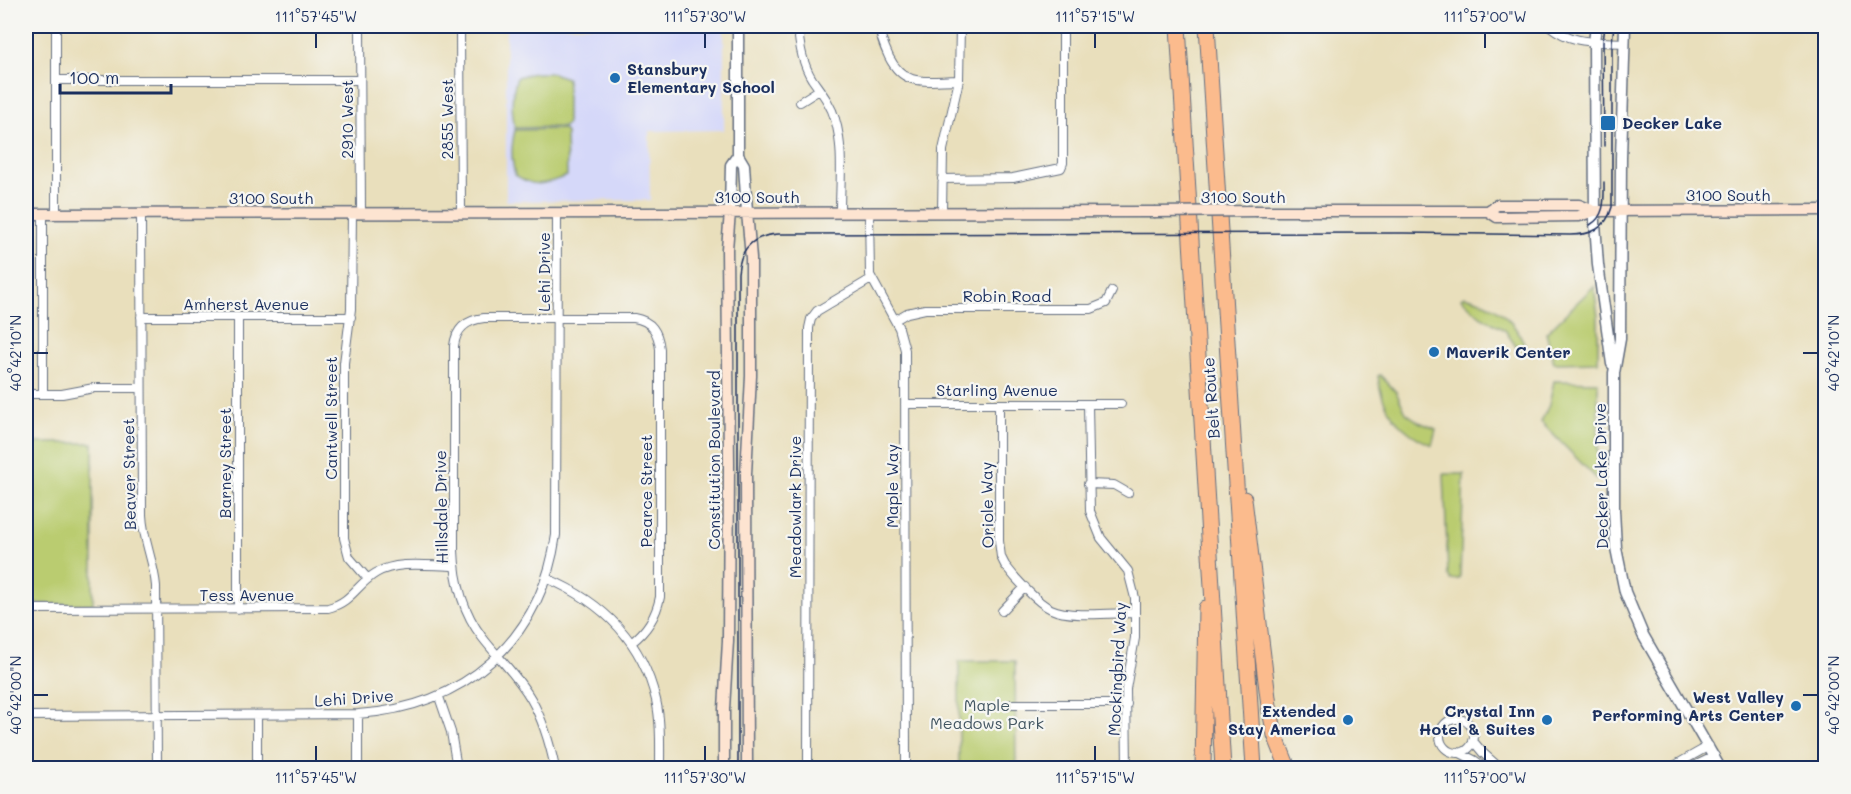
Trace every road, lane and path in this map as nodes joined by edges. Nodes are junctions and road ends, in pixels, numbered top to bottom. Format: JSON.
{"nodes":[{"id":1,"x":56,"y":26,"type":"edge"},
{"id":2,"x":360,"y":26,"type":"edge"},
{"id":3,"x":460,"y":26,"type":"edge"},
{"id":4,"x":738,"y":26,"type":"edge"},
{"id":5,"x":798,"y":26,"type":"edge"},
{"id":6,"x":879,"y":26,"type":"edge"},
{"id":7,"x":960,"y":26,"type":"edge"},
{"id":8,"x":1063,"y":26,"type":"edge"},
{"id":9,"x":1178,"y":26,"type":"edge"},
{"id":10,"x":1207,"y":26,"type":"edge"},
{"id":11,"x":1550,"y":26,"type":"edge"},
{"id":12,"x":1596,"y":26,"type":"edge"},
{"id":13,"x":1625,"y":26,"type":"edge"},
{"id":14,"x":1594,"y":42,"type":"junction"},
{"id":15,"x":1623,"y":43,"type":"junction"},
{"id":16,"x":56,"y":80,"type":"junction"},
{"id":17,"x":360,"y":80,"type":"junction"},
{"id":18,"x":959,"y":80,"type":"junction"},
{"id":19,"x":819,"y":90,"type":"junction"},
{"id":20,"x":800,"y":102,"type":"dead end"},
{"id":21,"x":738,"y":155,"type":"junction"},
{"id":22,"x":942,"y":179,"type":"junction"},
{"id":23,"x":1620,"y":210,"type":"junction"},
{"id":24,"x":1826,"y":210,"type":"edge"},
{"id":25,"x":1594,"y":211,"type":"junction"},
{"id":26,"x":730,"y":212,"type":"junction"},
{"id":27,"x":747,"y":212,"type":"junction"},
{"id":28,"x":840,"y":212,"type":"junction"},
{"id":29,"x":869,"y":212,"type":"junction"},
{"id":30,"x":942,"y":212,"type":"junction"},
{"id":31,"x":141,"y":213,"type":"junction"},
{"id":32,"x":356,"y":213,"type":"junction"},
{"id":33,"x":461,"y":213,"type":"junction"},
{"id":34,"x":557,"y":213,"type":"junction"},
{"id":35,"x":26,"y":214,"type":"edge"},
{"id":36,"x":43,"y":214,"type":"junction"},
{"id":37,"x":56,"y":214,"type":"junction"},
{"id":38,"x":872,"y":279,"type":"junction"},
{"id":39,"x":1112,"y":291,"type":"dead end"},
{"id":40,"x":141,"y":317,"type":"junction"},
{"id":41,"x":238,"y":317,"type":"junction"},
{"id":42,"x":351,"y":317,"type":"junction"},
{"id":43,"x":557,"y":318,"type":"junction"},
{"id":44,"x":895,"y":320,"type":"junction"},
{"id":45,"x":1614,"y":373,"type":"junction"},
{"id":46,"x":141,"y":388,"type":"junction"},
{"id":47,"x":26,"y":394,"type":"edge"},
{"id":48,"x":43,"y":394,"type":"junction"},
{"id":49,"x":905,"y":404,"type":"junction"},
{"id":50,"x":999,"y":404,"type":"junction"},
{"id":51,"x":1088,"y":404,"type":"junction"},
{"id":52,"x":1121,"y":404,"type":"dead end"},
{"id":53,"x":1232,"y":437,"type":"junction"},
{"id":54,"x":1088,"y":484,"type":"junction"},
{"id":55,"x":1128,"y":493,"type":"dead end"},
{"id":56,"x":1210,"y":539,"type":"junction"},
{"id":57,"x":455,"y":566,"type":"junction"},
{"id":58,"x":546,"y":578,"type":"junction"},
{"id":59,"x":368,"y":579,"type":"junction"},
{"id":60,"x":1025,"y":587,"type":"junction"},
{"id":61,"x":26,"y":609,"type":"edge"},
{"id":62,"x":157,"y":609,"type":"junction"},
{"id":63,"x":238,"y":609,"type":"junction"},
{"id":64,"x":1002,"y":611,"type":"dead end"},
{"id":65,"x":1134,"y":613,"type":"junction"},
{"id":66,"x":631,"y":643,"type":"junction"},
{"id":67,"x":498,"y":655,"type":"junction"},
{"id":68,"x":439,"y":697,"type":"junction"},
{"id":69,"x":1012,"y":704,"type":"dead end"},
{"id":70,"x":1126,"y":704,"type":"junction"},
{"id":71,"x":358,"y":714,"type":"junction"},
{"id":72,"x":157,"y":715,"type":"junction"},
{"id":73,"x":257,"y":715,"type":"junction"},
{"id":74,"x":26,"y":716,"type":"edge"},
{"id":75,"x":1473,"y":741,"type":"junction"},
{"id":76,"x":1712,"y":751,"type":"junction"},
{"id":77,"x":1458,"y":752,"type":"junction"},
{"id":78,"x":157,"y":768,"type":"edge"},
{"id":79,"x":257,"y":768,"type":"edge"},
{"id":80,"x":358,"y":768,"type":"edge"},
{"id":81,"x":457,"y":768,"type":"edge"},
{"id":82,"x":555,"y":768,"type":"edge"},
{"id":83,"x":660,"y":768,"type":"edge"},
{"id":84,"x":724,"y":768,"type":"edge"},
{"id":85,"x":747,"y":768,"type":"edge"},
{"id":86,"x":808,"y":768,"type":"edge"},
{"id":87,"x":906,"y":768,"type":"edge"},
{"id":88,"x":1127,"y":768,"type":"edge"},
{"id":89,"x":1203,"y":768,"type":"edge"},
{"id":90,"x":1223,"y":768,"type":"edge"},
{"id":91,"x":1254,"y":768,"type":"edge"},
{"id":92,"x":1289,"y":768,"type":"edge"},
{"id":93,"x":1485,"y":768,"type":"edge"},
{"id":94,"x":1500,"y":768,"type":"edge"},
{"id":95,"x":1670,"y":768,"type":"edge"},
{"id":96,"x":1690,"y":768,"type":"edge"},
{"id":97,"x":1720,"y":768,"type":"edge"}],
"edges":[{"from":1,"to":16,"type":"street"},
{"from":2,"to":17,"type":"street","name":"2910 West"},
{"from":3,"to":33,"type":"street","name":"2855 West"},
{"from":4,"to":21,"type":"street","name":"Constitution Boulevard"},
{"from":5,"to":19,"type":"street"},
{"from":6,"to":18,"type":"street"},
{"from":7,"to":18,"type":"street"},
{"from":8,"to":22,"type":"street"},
{"from":9,"to":56,"type":"highway","name":"Belt Route"},
{"from":10,"to":53,"type":"highway","name":"Belt Route"},
{"from":11,"to":14,"type":"street"},
{"from":12,"to":14,"type":"street","name":"Decker Lake Drive"},
{"from":13,"to":15,"type":"street","name":"Decker Lake Drive"},
{"from":14,"to":15,"type":"street"},
{"from":14,"to":25,"type":"street","name":"Decker Lake Drive"},
{"from":15,"to":23,"type":"street","name":"Decker Lake Drive"},
{"from":16,"to":17,"type":"street"},
{"from":16,"to":37,"type":"street"},
{"from":17,"to":32,"type":"street","name":"2910 West"},
{"from":18,"to":22,"type":"street"},
{"from":19,"to":20,"type":"street"},
{"from":19,"to":28,"type":"street"},
{"from":21,"to":26,"type":"street","name":"Constitution Boulevard"},
{"from":21,"to":27,"type":"street","name":"Constitution Boulevard"},
{"from":22,"to":30,"type":"street"},
{"from":23,"to":24,"type":"main road","name":"3100 South"},
{"from":23,"to":25,"type":"main road","name":"3100 South"},
{"from":23,"to":45,"type":"street","name":"Decker Lake Drive"},
{"from":25,"to":30,"type":"main road","name":"3100 South","bridge":true},
{"from":25,"to":45,"type":"street","name":"Decker Lake Drive"},
{"from":26,"to":27,"type":"main road","name":"3100 South"},
{"from":26,"to":34,"type":"main road","name":"3100 South"},
{"from":26,"to":84,"type":"main road","name":"Constitution Boulevard"},
{"from":27,"to":28,"type":"main road","name":"3100 South"},
{"from":27,"to":85,"type":"main road","name":"Constitution Boulevard"},
{"from":28,"to":29,"type":"main road","name":"3100 South"},
{"from":29,"to":30,"type":"main road","name":"3100 South"},
{"from":29,"to":38,"type":"street","name":"Maple Way"},
{"from":31,"to":32,"type":"main road","name":"3100 South"},
{"from":31,"to":37,"type":"main road","name":"3100 South"},
{"from":31,"to":40,"type":"street","name":"Beaver Street"},
{"from":32,"to":33,"type":"main road","name":"3100 South"},
{"from":32,"to":42,"type":"street","name":"Cantwell Street"},
{"from":33,"to":34,"type":"main road","name":"3100 South"},
{"from":34,"to":43,"type":"street","name":"Lehi Drive"},
{"from":35,"to":36,"type":"main road","name":"3100 South"},
{"from":36,"to":37,"type":"main road","name":"3100 South"},
{"from":36,"to":48,"type":"street"},
{"from":38,"to":44,"type":"street","name":"Maple Way"},
{"from":38,"to":86,"type":"street","name":"Meadowlark Drive"},
{"from":39,"to":44,"type":"street","name":"Robin Road"},
{"from":40,"to":41,"type":"street","name":"Amherst Avenue"},
{"from":40,"to":46,"type":"street","name":"Beaver Street"},
{"from":41,"to":42,"type":"street","name":"Amherst Avenue"},
{"from":41,"to":63,"type":"street","name":"Barney Street"},
{"from":42,"to":59,"type":"street","name":"Cantwell Street"},
{"from":43,"to":57,"type":"street","name":"Hillsdale Drive"},
{"from":43,"to":58,"type":"street","name":"Lehi Drive"},
{"from":43,"to":66,"type":"street","name":"Pearce Street"},
{"from":44,"to":49,"type":"street","name":"Maple Way"},
{"from":45,"to":76,"type":"street","name":"Decker Lake Drive"},
{"from":46,"to":48,"type":"street"},
{"from":46,"to":62,"type":"street","name":"Beaver Street"},
{"from":47,"to":48,"type":"street"},
{"from":49,"to":50,"type":"street","name":"Starling Avenue"},
{"from":49,"to":87,"type":"street","name":"Maple Way"},
{"from":50,"to":51,"type":"street","name":"Starling Avenue"},
{"from":50,"to":60,"type":"street","name":"Oriole Way"},
{"from":51,"to":52,"type":"street","name":"Starling Avenue"},
{"from":51,"to":54,"type":"street","name":"Mockingbird Way"},
{"from":53,"to":91,"type":"highway","name":"Belt Route"},
{"from":53,"to":92,"type":"highway"},
{"from":54,"to":55,"type":"street"},
{"from":54,"to":65,"type":"street","name":"Mockingbird Way"},
{"from":56,"to":89,"type":"highway"},
{"from":56,"to":90,"type":"highway","name":"Belt Route"},
{"from":57,"to":59,"type":"street","name":"Tess Avenue"},
{"from":57,"to":67,"type":"street","name":"Hillsdale Drive"},
{"from":58,"to":66,"type":"street"},
{"from":58,"to":67,"type":"street","name":"Lehi Drive"},
{"from":59,"to":63,"type":"street","name":"Tess Avenue"},
{"from":60,"to":64,"type":"street"},
{"from":60,"to":65,"type":"street","name":"Oriole Way"},
{"from":61,"to":62,"type":"street","name":"Tess Avenue"},
{"from":62,"to":63,"type":"street","name":"Tess Avenue"},
{"from":62,"to":72,"type":"street","name":"Beaver Street"},
{"from":65,"to":70,"type":"street","name":"Mockingbird Way"},
{"from":66,"to":83,"type":"street"},
{"from":67,"to":68,"type":"street","name":"Lehi Drive"},
{"from":67,"to":82,"type":"street","name":"Hillsdale Drive"},
{"from":68,"to":71,"type":"street","name":"Lehi Drive"},
{"from":68,"to":81,"type":"street"},
{"from":69,"to":70,"type":"street"},
{"from":70,"to":88,"type":"street","name":"Mockingbird Way"},
{"from":71,"to":73,"type":"street","name":"Lehi Drive"},
{"from":71,"to":80,"type":"street"},
{"from":72,"to":73,"type":"street","name":"Lehi Drive"},
{"from":72,"to":74,"type":"street","name":"Lehi Drive"},
{"from":72,"to":78,"type":"street","name":"Beaver Street"},
{"from":73,"to":79,"type":"street"},
{"from":75,"to":77,"type":"street"},
{"from":75,"to":77,"type":"street"},
{"from":75,"to":94,"type":"street"},
{"from":76,"to":95,"type":"street"},
{"from":76,"to":96,"type":"street"},
{"from":76,"to":97,"type":"street","name":"Decker Lake Drive"},
{"from":77,"to":93,"type":"street"}]}
